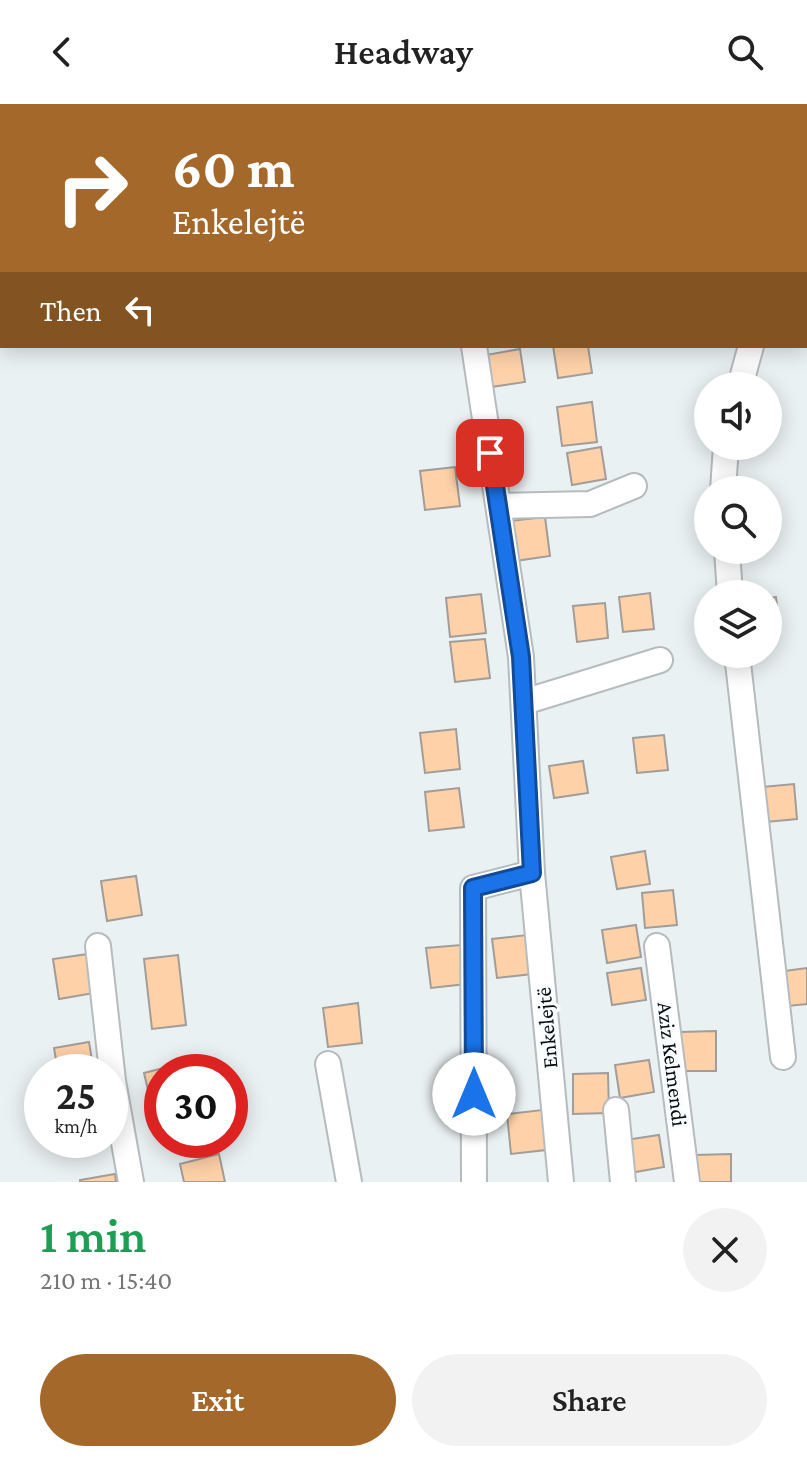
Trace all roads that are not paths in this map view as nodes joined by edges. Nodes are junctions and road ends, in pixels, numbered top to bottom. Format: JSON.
{"nodes":[{"id":1,"x":474,"y":348,"type":"edge"},
{"id":2,"x":750,"y":348,"type":"edge"},
{"id":3,"x":744,"y":372,"type":"edge"},
{"id":4,"x":634,"y":486,"type":"dead end"},
{"id":5,"x":499,"y":506,"type":"junction"},
{"id":6,"x":660,"y":660,"type":"dead end"},
{"id":7,"x":739,"y":668,"type":"edge"},
{"id":8,"x":524,"y":702,"type":"junction"},
{"id":9,"x":532,"y":873,"type":"junction"},
{"id":10,"x":98,"y":946,"type":"dead end"},
{"id":11,"x":657,"y":946,"type":"dead end"},
{"id":12,"x":783,"y":1057,"type":"dead end"},
{"id":13,"x":328,"y":1064,"type":"dead end"},
{"id":14,"x":616,"y":1110,"type":"dead end"},
{"id":15,"x":131,"y":1182,"type":"edge"},
{"id":16,"x":349,"y":1182,"type":"edge"},
{"id":17,"x":474,"y":1182,"type":"edge"},
{"id":18,"x":561,"y":1182,"type":"edge"},
{"id":19,"x":623,"y":1182,"type":"edge"},
{"id":20,"x":687,"y":1182,"type":"edge"}],
"edges":[{"from":1,"to":5,"type":"street","name":"Enkelejtë"},
{"from":2,"to":3,"type":"street"},
{"from":4,"to":5,"type":"street"},
{"from":5,"to":8,"type":"street","name":"Enkelejtë"},
{"from":6,"to":8,"type":"street"},
{"from":7,"to":12,"type":"street"},
{"from":8,"to":9,"type":"street","name":"Enkelejtë"},
{"from":9,"to":17,"type":"street"},
{"from":9,"to":18,"type":"street","name":"Enkelejtë"},
{"from":10,"to":15,"type":"street"},
{"from":11,"to":20,"type":"street","name":"Aziz Kelmendi"},
{"from":13,"to":16,"type":"street"},
{"from":14,"to":19,"type":"street"}]}
